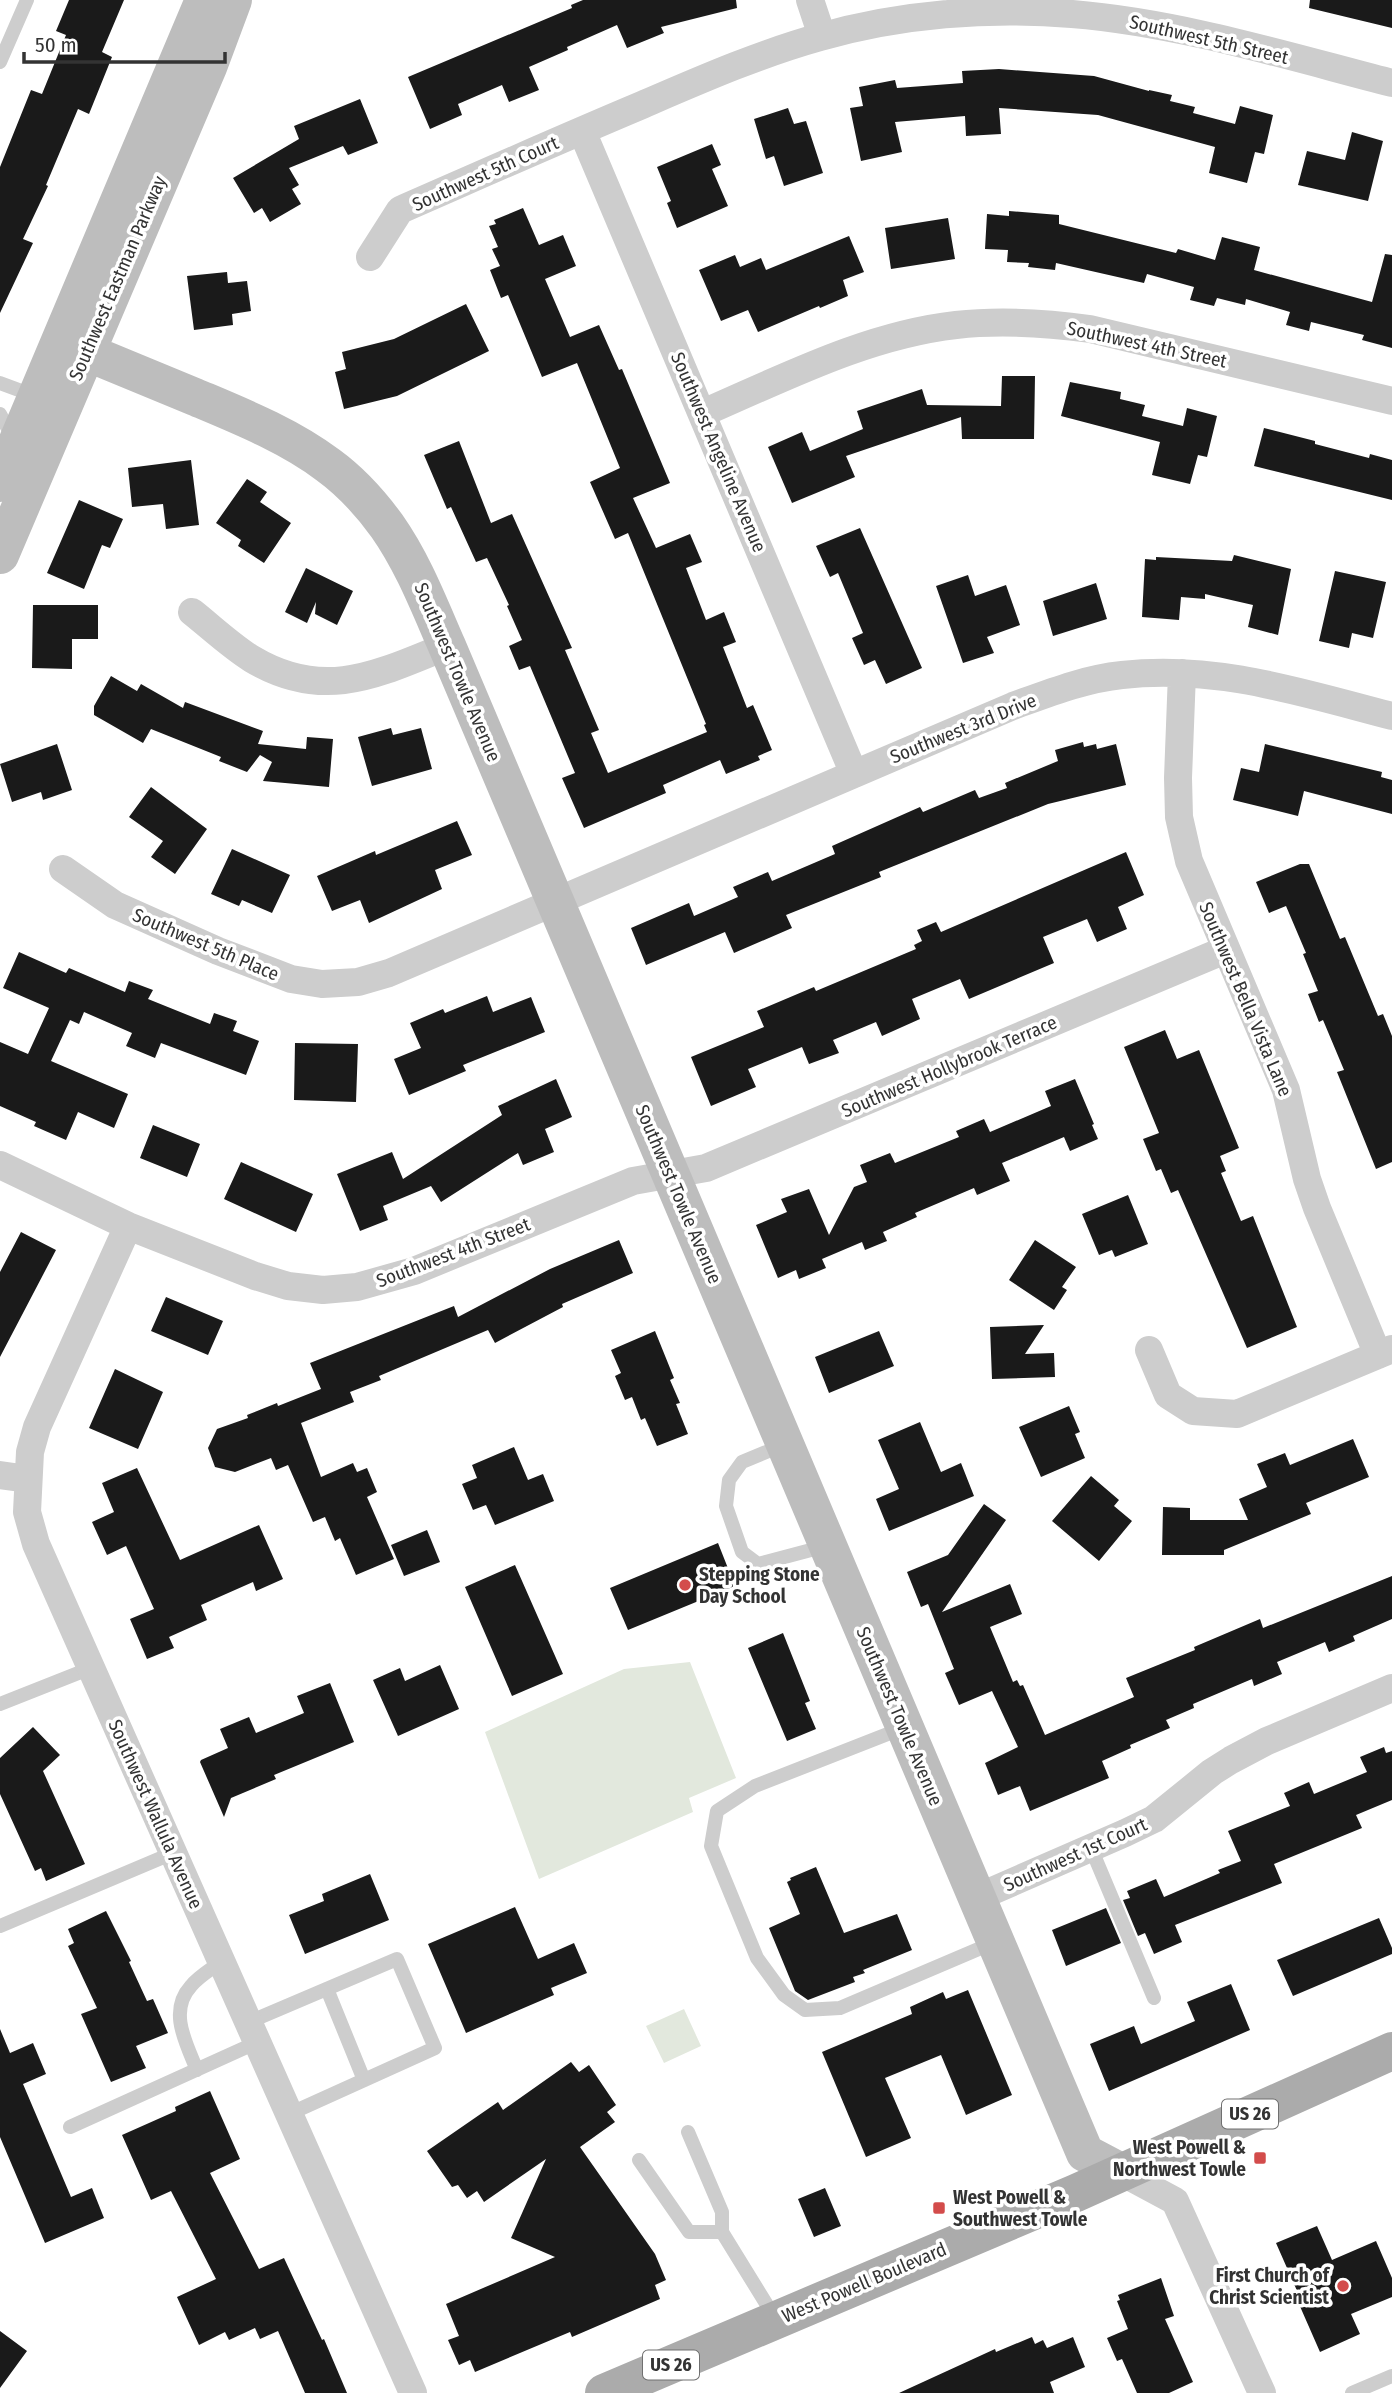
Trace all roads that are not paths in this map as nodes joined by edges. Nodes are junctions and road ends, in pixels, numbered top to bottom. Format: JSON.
{"nodes":[{"id":1,"x":27,"y":0,"type":"edge"},
{"id":2,"x":204,"y":0,"type":"edge"},
{"id":3,"x":233,"y":0,"type":"edge"},
{"id":4,"x":810,"y":0,"type":"edge"},
{"id":5,"x":822,"y":36,"type":"junction"},
{"id":6,"x":0,"y":62,"type":"edge"},
{"id":7,"x":1392,"y":83,"type":"edge"},
{"id":8,"x":582,"y":131,"type":"junction"},
{"id":9,"x":370,"y":257,"type":"dead end"},
{"id":10,"x":86,"y":352,"type":"junction"},
{"id":11,"x":0,"y":383,"type":"edge"},
{"id":12,"x":37,"y":396,"type":"junction"},
{"id":13,"x":1392,"y":401,"type":"edge"},
{"id":14,"x":703,"y":413,"type":"junction"},
{"id":15,"x":8,"y":429,"type":"edge"},
{"id":16,"x":0,"y":483,"type":"edge"},
{"id":17,"x":5,"y":543,"type":"edge"},
{"id":18,"x":192,"y":612,"type":"dead end"},
{"id":19,"x":447,"y":646,"type":"junction"},
{"id":20,"x":1182,"y":673,"type":"junction"},
{"id":21,"x":1392,"y":716,"type":"edge"},
{"id":22,"x":854,"y":774,"type":"junction"},
{"id":23,"x":63,"y":869,"type":"dead end"},
{"id":24,"x":556,"y":902,"type":"junction"},
{"id":25,"x":1225,"y":950,"type":"junction"},
{"id":26,"x":0,"y":1165,"type":"edge"},
{"id":27,"x":671,"y":1174,"type":"junction"},
{"id":28,"x":128,"y":1226,"type":"junction"},
{"id":29,"x":1149,"y":1350,"type":"dead end"},
{"id":30,"x":1385,"y":1352,"type":"edge"},
{"id":31,"x":784,"y":1444,"type":"junction"},
{"id":32,"x":0,"y":1475,"type":"edge"},
{"id":33,"x":28,"y":1479,"type":"junction"},
{"id":34,"x":827,"y":1545,"type":"junction"},
{"id":35,"x":91,"y":1668,"type":"junction"},
{"id":36,"x":1392,"y":1688,"type":"edge"},
{"id":37,"x":0,"y":1704,"type":"edge"},
{"id":38,"x":904,"y":1728,"type":"junction"},
{"id":39,"x":1091,"y":1848,"type":"junction"},
{"id":40,"x":173,"y":1853,"type":"junction"},
{"id":41,"x":976,"y":1898,"type":"junction"},
{"id":42,"x":0,"y":1926,"type":"edge"},
{"id":43,"x":995,"y":1942,"type":"junction"},
{"id":44,"x":222,"y":1961,"type":"junction"},
{"id":45,"x":327,"y":1989,"type":"junction"},
{"id":46,"x":1154,"y":1998,"type":"dead end"},
{"id":47,"x":253,"y":2032,"type":"junction"},
{"id":48,"x":1392,"y":2051,"type":"edge"},
{"id":49,"x":197,"y":2070,"type":"junction"},
{"id":50,"x":364,"y":2080,"type":"junction"},
{"id":51,"x":289,"y":2114,"type":"junction"},
{"id":52,"x":70,"y":2127,"type":"dead end"},
{"id":53,"x":688,"y":2132,"type":"dead end"},
{"id":54,"x":639,"y":2160,"type":"dead end"},
{"id":55,"x":1121,"y":2172,"type":"junction"},
{"id":56,"x":722,"y":2232,"type":"junction"},
{"id":57,"x":776,"y":2319,"type":"junction"},
{"id":58,"x":1392,"y":2376,"type":"edge"},
{"id":59,"x":414,"y":2393,"type":"edge"},
{"id":60,"x":604,"y":2393,"type":"edge"},
{"id":61,"x":1262,"y":2393,"type":"edge"},
{"id":62,"x":1352,"y":2393,"type":"edge"}],
"edges":[{"from":1,"to":6,"type":"lane"},
{"from":2,"to":12,"type":"street","name":"Southwest Eastman Parkway"},
{"from":3,"to":10,"type":"street","name":"Southwest Eastman Parkway"},
{"from":4,"to":5,"type":"street"},
{"from":5,"to":7,"type":"street","name":"Southwest 5th Street"},
{"from":5,"to":8,"type":"street","name":"Southwest 5th Street"},
{"from":8,"to":9,"type":"street","name":"Southwest 5th Court"},
{"from":8,"to":14,"type":"street","name":"Southwest Angeline Avenue"},
{"from":10,"to":17,"type":"street","name":"Southwest Eastman Parkway"},
{"from":10,"to":19,"type":"street","name":"Southwest Towle Avenue"},
{"from":11,"to":12,"type":"lane"},
{"from":12,"to":15,"type":"street","name":"Southwest Eastman Parkway"},
{"from":12,"to":17,"type":"street"},
{"from":13,"to":14,"type":"street","name":"Southwest 4th Street"},
{"from":14,"to":22,"type":"street","name":"Southwest Angeline Avenue"},
{"from":15,"to":16,"type":"street","name":"Southwest Eastman Parkway"},
{"from":18,"to":19,"type":"street"},
{"from":19,"to":24,"type":"street","name":"Southwest Towle Avenue"},
{"from":20,"to":21,"type":"street","name":"Southwest 3rd Drive"},
{"from":20,"to":22,"type":"street","name":"Southwest 3rd Drive"},
{"from":20,"to":25,"type":"street","name":"Southwest Bella Vista Lane"},
{"from":22,"to":24,"type":"street","name":"Southwest 3rd Drive"},
{"from":23,"to":24,"type":"street","name":"Southwest 5th Place"},
{"from":24,"to":27,"type":"street","name":"Southwest Towle Avenue"},
{"from":25,"to":27,"type":"street","name":"Southwest Hollybrook Terrace"},
{"from":25,"to":30,"type":"street","name":"Southwest Bella Vista Lane"},
{"from":26,"to":28,"type":"street","name":"Southwest 4th Street"},
{"from":27,"to":28,"type":"street","name":"Southwest 4th Street"},
{"from":27,"to":31,"type":"street","name":"Southwest Towle Avenue"},
{"from":28,"to":33,"type":"street","name":"Southwest Wallula Avenue"},
{"from":29,"to":30,"type":"street"},
{"from":31,"to":34,"type":"street","name":"Southwest Towle Avenue"},
{"from":31,"to":34,"type":"lane"},
{"from":32,"to":33,"type":"street"},
{"from":33,"to":35,"type":"street","name":"Southwest Wallula Avenue"},
{"from":34,"to":38,"type":"street","name":"Southwest Towle Avenue"},
{"from":35,"to":37,"type":"lane"},
{"from":35,"to":40,"type":"street","name":"Southwest Wallula Avenue"},
{"from":36,"to":39,"type":"street","name":"Southwest 1st Court"},
{"from":38,"to":41,"type":"street","name":"Southwest Towle Avenue"},
{"from":38,"to":43,"type":"lane"},
{"from":39,"to":41,"type":"street","name":"Southwest 1st Court"},
{"from":39,"to":46,"type":"lane"},
{"from":40,"to":42,"type":"lane"},
{"from":40,"to":44,"type":"street","name":"Southwest Wallula Avenue"},
{"from":41,"to":43,"type":"street","name":"Southwest Towle Avenue"},
{"from":43,"to":55,"type":"street","name":"Southwest Towle Avenue"},
{"from":44,"to":47,"type":"street","name":"Southwest Wallula Avenue"},
{"from":44,"to":49,"type":"lane"},
{"from":45,"to":47,"type":"lane"},
{"from":45,"to":50,"type":"lane"},
{"from":45,"to":50,"type":"lane"},
{"from":47,"to":49,"type":"lane"},
{"from":47,"to":51,"type":"street","name":"Southwest Wallula Avenue"},
{"from":48,"to":55,"type":"main road","name":"West Powell Boulevard","number":"US 26"},
{"from":49,"to":52,"type":"lane"},
{"from":50,"to":51,"type":"lane"},
{"from":51,"to":59,"type":"street","name":"Southwest Wallula Avenue"},
{"from":53,"to":56,"type":"lane"},
{"from":54,"to":56,"type":"lane"},
{"from":55,"to":57,"type":"main road","name":"West Powell Boulevard","number":"US 26"},
{"from":55,"to":61,"type":"street"},
{"from":56,"to":57,"type":"lane"},
{"from":57,"to":60,"type":"main road","name":"West Powell Boulevard","number":"US 26"},
{"from":58,"to":62,"type":"lane"}]}
